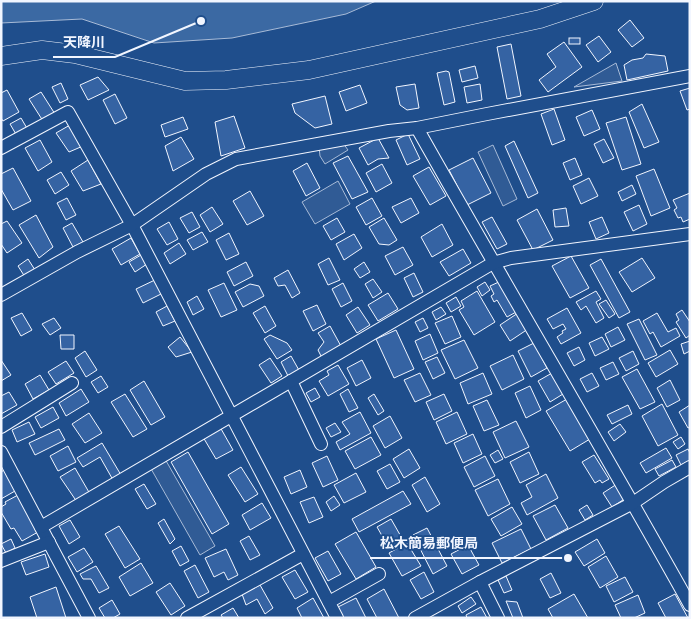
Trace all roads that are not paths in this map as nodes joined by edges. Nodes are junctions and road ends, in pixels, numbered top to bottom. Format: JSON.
{"nodes":[{"id":1,"x":594,"y":1,"type":"edge"},
{"id":2,"x":1,"y":56,"type":"edge"},
{"id":3,"x":690,"y":76,"type":"edge"},
{"id":4,"x":417,"y":128,"type":"junction"},
{"id":5,"x":1,"y":148,"type":"edge"},
{"id":6,"x":132,"y":225,"type":"junction"},
{"id":7,"x":690,"y":234,"type":"edge"},
{"id":8,"x":493,"y":263,"type":"junction"},
{"id":9,"x":1,"y":295,"type":"edge"},
{"id":10,"x":291,"y":381,"type":"junction"},
{"id":11,"x":72,"y":383,"type":"dead end"},
{"id":12,"x":232,"y":415,"type":"junction"},
{"id":13,"x":1,"y":427,"type":"edge"},
{"id":14,"x":321,"y":444,"type":"dead end"},
{"id":15,"x":1,"y":452,"type":"edge"},
{"id":16,"x":690,"y":467,"type":"edge"},
{"id":17,"x":633,"y":503,"type":"junction"},
{"id":18,"x":41,"y":527,"type":"junction"},
{"id":19,"x":49,"y":542,"type":"junction"},
{"id":20,"x":303,"y":554,"type":"junction"},
{"id":21,"x":1,"y":561,"type":"edge"},
{"id":22,"x":379,"y":574,"type":"dead end"},
{"id":23,"x":480,"y":582,"type":"junction"},
{"id":24,"x":329,"y":602,"type":"junction"},
{"id":25,"x":690,"y":605,"type":"edge"},
{"id":26,"x":89,"y":618,"type":"edge"},
{"id":27,"x":187,"y":618,"type":"edge"},
{"id":28,"x":337,"y":618,"type":"edge"},
{"id":29,"x":414,"y":618,"type":"edge"},
{"id":30,"x":498,"y":618,"type":"edge"}],
"edges":[{"from":1,"to":2,"type":"street"},
{"from":3,"to":4,"type":"street"},
{"from":4,"to":6,"type":"street"},
{"from":4,"to":8,"type":"street"},
{"from":5,"to":6,"type":"street"},
{"from":6,"to":9,"type":"street"},
{"from":6,"to":12,"type":"street"},
{"from":7,"to":8,"type":"street"},
{"from":8,"to":10,"type":"street"},
{"from":8,"to":17,"type":"street"},
{"from":10,"to":12,"type":"street"},
{"from":10,"to":14,"type":"street"},
{"from":11,"to":13,"type":"street"},
{"from":12,"to":18,"type":"street"},
{"from":12,"to":20,"type":"street"},
{"from":15,"to":18,"type":"street"},
{"from":16,"to":17,"type":"street"},
{"from":17,"to":23,"type":"street"},
{"from":17,"to":25,"type":"street"},
{"from":18,"to":19,"type":"street"},
{"from":19,"to":21,"type":"street"},
{"from":19,"to":26,"type":"street"},
{"from":20,"to":24,"type":"street"},
{"from":20,"to":27,"type":"street"},
{"from":22,"to":24,"type":"street"},
{"from":23,"to":29,"type":"street"},
{"from":23,"to":30,"type":"street"},
{"from":24,"to":28,"type":"street"}]}
